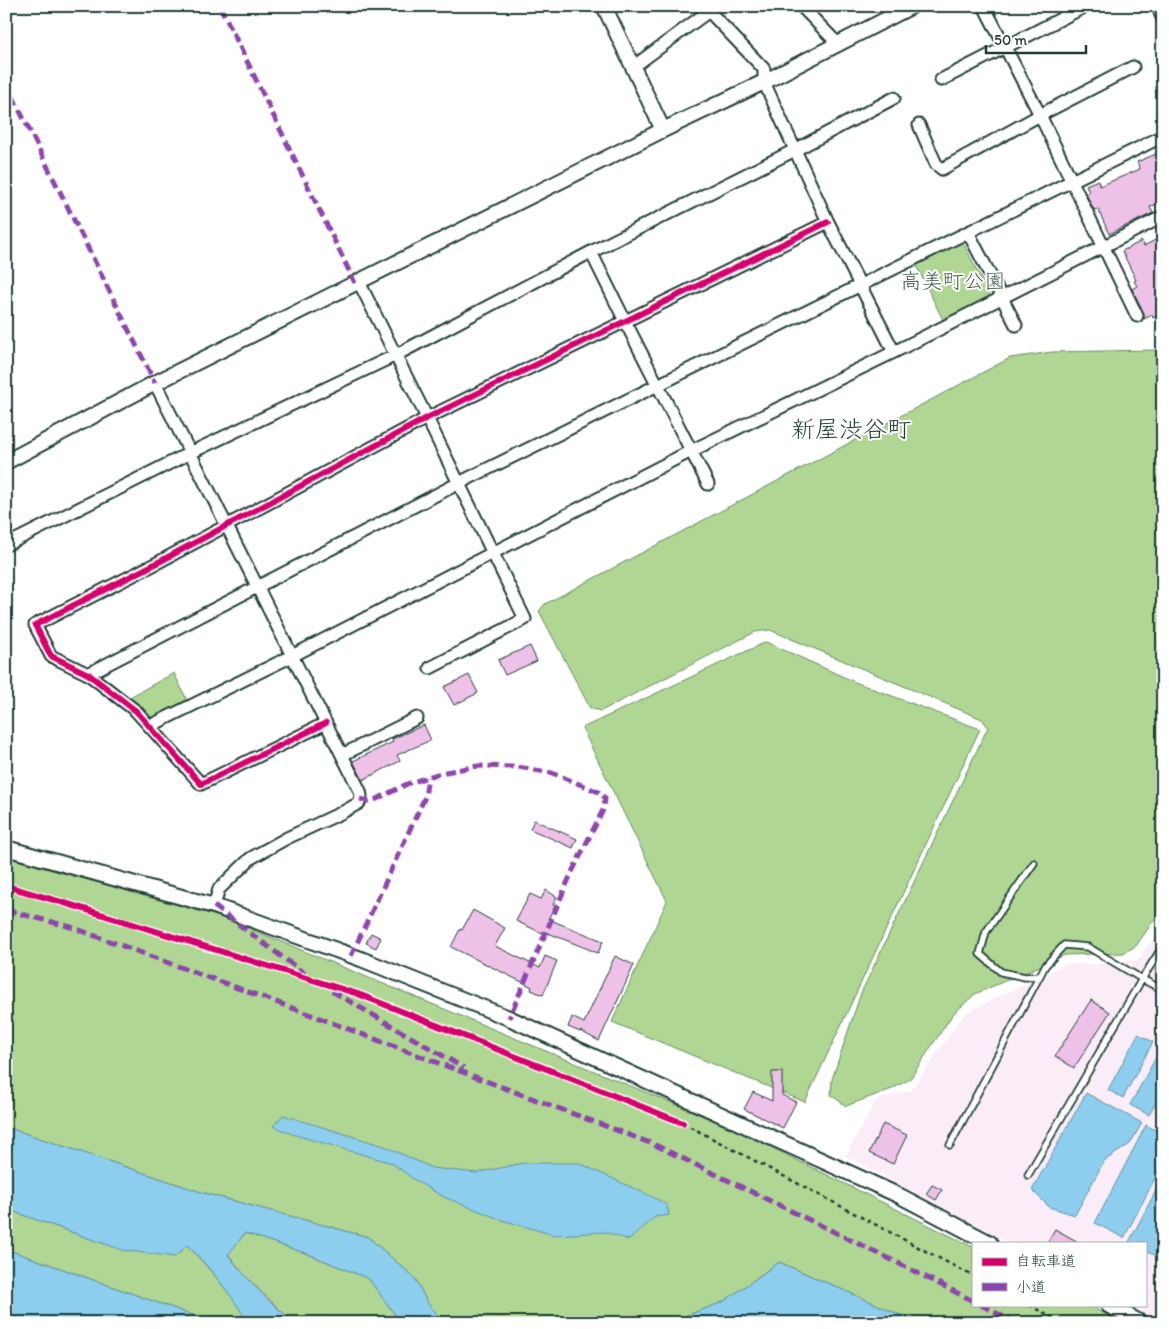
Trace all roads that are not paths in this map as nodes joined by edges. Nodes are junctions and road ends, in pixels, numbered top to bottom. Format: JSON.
{"nodes":[{"id":1,"x":605,"y":6,"type":"edge"},
{"id":2,"x":801,"y":6,"type":"edge"},
{"id":3,"x":912,"y":6,"type":"edge"},
{"id":4,"x":984,"y":6,"type":"edge"},
{"id":5,"x":1086,"y":6,"type":"edge"},
{"id":6,"x":1157,"y":6,"type":"edge"},
{"id":7,"x":706,"y":9,"type":"edge"},
{"id":8,"x":1163,"y":18,"type":"edge"},
{"id":9,"x":838,"y":44,"type":"junction"},
{"id":10,"x":1006,"y":48,"type":"junction"},
{"id":11,"x":633,"y":67,"type":"junction"},
{"id":12,"x":1134,"y":67,"type":"dead end"},
{"id":13,"x":941,"y":80,"type":"dead end"},
{"id":14,"x":764,"y":82,"type":"junction"},
{"id":15,"x":894,"y":98,"type":"dead end"},
{"id":16,"x":1040,"y":115,"type":"junction"},
{"id":17,"x":919,"y":125,"type":"dead end"},
{"id":18,"x":663,"y":130,"type":"junction"},
{"id":19,"x":1163,"y":136,"type":"edge"},
{"id":20,"x":795,"y":150,"type":"junction"},
{"id":21,"x":1072,"y":181,"type":"junction"},
{"id":22,"x":1163,"y":218,"type":"edge"},
{"id":23,"x":828,"y":222,"type":"junction"},
{"id":24,"x":968,"y":232,"type":"junction"},
{"id":25,"x":1104,"y":247,"type":"junction"},
{"id":26,"x":592,"y":252,"type":"junction"},
{"id":27,"x":359,"y":282,"type":"junction"},
{"id":28,"x":860,"y":286,"type":"junction"},
{"id":29,"x":1002,"y":298,"type":"junction"},
{"id":30,"x":1137,"y":316,"type":"dead end"},
{"id":31,"x":625,"y":321,"type":"junction"},
{"id":32,"x":1016,"y":325,"type":"dead end"},
{"id":33,"x":894,"y":352,"type":"junction"},
{"id":34,"x":396,"y":356,"type":"junction"},
{"id":35,"x":155,"y":383,"type":"junction"},
{"id":36,"x":657,"y":386,"type":"junction"},
{"id":37,"x":427,"y":418,"type":"junction"},
{"id":38,"x":690,"y":451,"type":"junction"},
{"id":39,"x":190,"y":453,"type":"junction"},
{"id":40,"x":6,"y":462,"type":"edge"},
{"id":41,"x":459,"y":483,"type":"junction"},
{"id":42,"x":708,"y":484,"type":"dead end"},
{"id":43,"x":227,"y":526,"type":"junction"},
{"id":44,"x":6,"y":545,"type":"edge"},
{"id":45,"x":493,"y":553,"type":"junction"},
{"id":46,"x":258,"y":587,"type":"junction"},
{"id":47,"x":292,"y":656,"type":"junction"},
{"id":48,"x":430,"y":668,"type":"dead end"},
{"id":49,"x":88,"y":674,"type":"junction"},
{"id":50,"x":417,"y":718,"type":"dead end"},
{"id":51,"x":326,"y":723,"type":"junction"},
{"id":52,"x":150,"y":726,"type":"junction"},
{"id":53,"x":342,"y":755,"type":"junction"},
{"id":54,"x":6,"y":848,"type":"edge"},
{"id":55,"x":1034,"y":863,"type":"dead end"},
{"id":56,"x":214,"y":906,"type":"junction"},
{"id":57,"x":1163,"y":946,"type":"edge"},
{"id":58,"x":1040,"y":976,"type":"junction"},
{"id":59,"x":1142,"y":980,"type":"junction"},
{"id":60,"x":1163,"y":990,"type":"edge"},
{"id":61,"x":950,"y":1145,"type":"dead end"},
{"id":62,"x":1028,"y":1175,"type":"dead end"},
{"id":63,"x":988,"y":1242,"type":"edge"},
{"id":64,"x":1110,"y":1306,"type":"edge"},
{"id":65,"x":1142,"y":1323,"type":"edge"}],
"edges":[{"from":1,"to":11,"type":"street"},
{"from":2,"to":9,"type":"street"},
{"from":3,"to":9,"type":"street"},
{"from":4,"to":10,"type":"street"},
{"from":5,"to":10,"type":"street"},
{"from":6,"to":8,"type":"street"},
{"from":7,"to":11,"type":"street"},
{"from":7,"to":14,"type":"street"},
{"from":9,"to":14,"type":"street"},
{"from":10,"to":13,"type":"street"},
{"from":10,"to":16,"type":"street"},
{"from":11,"to":18,"type":"street"},
{"from":12,"to":16,"type":"street"},
{"from":14,"to":18,"type":"street"},
{"from":14,"to":20,"type":"street"},
{"from":15,"to":20,"type":"street"},
{"from":16,"to":17,"type":"street"},
{"from":16,"to":21,"type":"street"},
{"from":18,"to":27,"type":"street"},
{"from":19,"to":21,"type":"street"},
{"from":20,"to":23,"type":"street"},
{"from":20,"to":26,"type":"street"},
{"from":21,"to":24,"type":"street"},
{"from":21,"to":25,"type":"street"},
{"from":22,"to":25,"type":"street"},
{"from":23,"to":28,"type":"street"},
{"from":23,"to":31,"type":"street"},
{"from":24,"to":28,"type":"street"},
{"from":24,"to":29,"type":"street"},
{"from":25,"to":29,"type":"street"},
{"from":25,"to":30,"type":"street"},
{"from":26,"to":31,"type":"street"},
{"from":26,"to":34,"type":"street"},
{"from":27,"to":34,"type":"street"},
{"from":27,"to":35,"type":"street"},
{"from":28,"to":33,"type":"street"},
{"from":28,"to":36,"type":"street"},
{"from":29,"to":32,"type":"street"},
{"from":29,"to":33,"type":"street"},
{"from":31,"to":36,"type":"street"},
{"from":31,"to":37,"type":"street"},
{"from":33,"to":38,"type":"street"},
{"from":34,"to":37,"type":"street"},
{"from":34,"to":39,"type":"street"},
{"from":35,"to":39,"type":"street"},
{"from":35,"to":40,"type":"street"},
{"from":36,"to":38,"type":"street"},
{"from":36,"to":41,"type":"street"},
{"from":37,"to":41,"type":"street"},
{"from":37,"to":43,"type":"street"},
{"from":38,"to":42,"type":"street"},
{"from":38,"to":45,"type":"street"},
{"from":39,"to":43,"type":"street"},
{"from":39,"to":44,"type":"street"},
{"from":41,"to":45,"type":"street"},
{"from":41,"to":46,"type":"street"},
{"from":43,"to":46,"type":"street"},
{"from":43,"to":49,"type":"street"},
{"from":45,"to":47,"type":"street"},
{"from":45,"to":48,"type":"street"},
{"from":46,"to":47,"type":"street"},
{"from":46,"to":49,"type":"street"},
{"from":47,"to":51,"type":"street"},
{"from":47,"to":52,"type":"street"},
{"from":49,"to":52,"type":"street"},
{"from":50,"to":53,"type":"street"},
{"from":51,"to":52,"type":"street"},
{"from":51,"to":53,"type":"street"},
{"from":53,"to":56,"type":"street"},
{"from":54,"to":56,"type":"street"},
{"from":55,"to":58,"type":"lane"},
{"from":56,"to":63,"type":"street"},
{"from":57,"to":59,"type":"lane"},
{"from":58,"to":59,"type":"lane"},
{"from":58,"to":61,"type":"lane"},
{"from":59,"to":60,"type":"lane"},
{"from":59,"to":62,"type":"lane"},
{"from":64,"to":65,"type":"street"}]}
